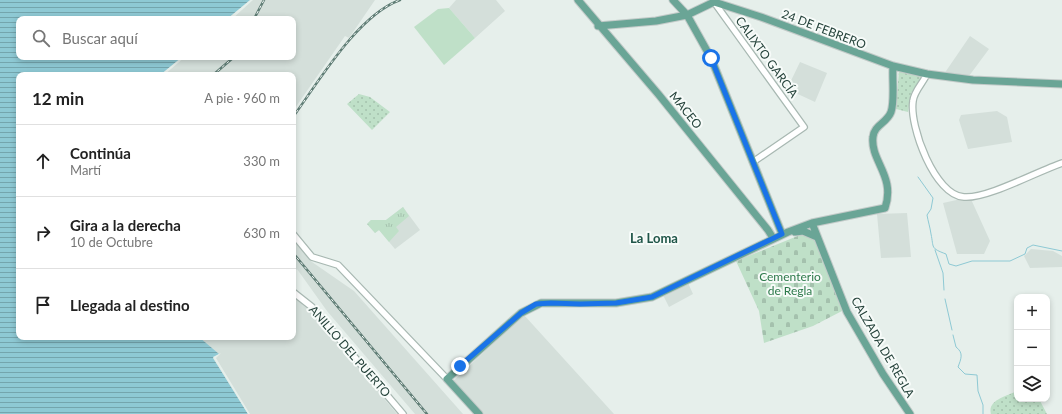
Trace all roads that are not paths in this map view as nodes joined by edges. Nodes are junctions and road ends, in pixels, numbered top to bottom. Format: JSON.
{"nodes":[{"id":1,"x":578,"y":0,"type":"edge"},
{"id":2,"x":673,"y":0,"type":"edge"},
{"id":3,"x":713,"y":1,"type":"edge"},
{"id":4,"x":687,"y":14,"type":"junction"},
{"id":5,"x":598,"y":26,"type":"junction"},
{"id":6,"x":893,"y":66,"type":"junction"},
{"id":7,"x":925,"y":78,"type":"junction"},
{"id":8,"x":1062,"y":84,"type":"edge"},
{"id":9,"x":753,"y":162,"type":"junction"},
{"id":10,"x":1062,"y":163,"type":"edge"},
{"id":11,"x":812,"y":223,"type":"junction"},
{"id":12,"x":777,"y":224,"type":"junction"},
{"id":13,"x":787,"y":232,"type":"junction"},
{"id":14,"x":296,"y":237,"type":"edge"},
{"id":15,"x":818,"y":237,"type":"junction"},
{"id":16,"x":773,"y":238,"type":"junction"},
{"id":17,"x":296,"y":294,"type":"edge"},
{"id":18,"x":447,"y":379,"type":"junction"},
{"id":19,"x":403,"y":414,"type":"edge"},
{"id":20,"x":479,"y":414,"type":"edge"},
{"id":21,"x":910,"y":414,"type":"edge"}],
"edges":[{"from":1,"to":5,"type":"main road","name":"MACEO"},
{"from":2,"to":4,"type":"main road"},
{"from":3,"to":4,"type":"main road"},
{"from":3,"to":6,"type":"main road","name":"24 DE FEBRERO"},
{"from":3,"to":9,"type":"street","name":"CALIXTO GARCÍA"},
{"from":4,"to":5,"type":"main road"},
{"from":4,"to":9,"type":"main road"},
{"from":5,"to":16,"type":"main road","name":"MACEO"},
{"from":6,"to":7,"type":"main road","name":"24 DE FEBRERO"},
{"from":6,"to":11,"type":"main road"},
{"from":7,"to":8,"type":"main road","name":"24 DE FEBRERO"},
{"from":7,"to":10,"type":"street"},
{"from":9,"to":12,"type":"main road"},
{"from":11,"to":13,"type":"main road"},
{"from":11,"to":15,"type":"main road","name":"CALZADA DE REGLA"},
{"from":12,"to":13,"type":"main road"},
{"from":12,"to":13,"type":"main road"},
{"from":13,"to":15,"type":"main road"},
{"from":13,"to":16,"type":"main road"},
{"from":14,"to":18,"type":"street"},
{"from":15,"to":21,"type":"main road","name":"CALZADA DE REGLA"},
{"from":16,"to":18,"type":"main road"},
{"from":17,"to":19,"type":"street","name":"ANILLO DEL PUERTO"},
{"from":18,"to":20,"type":"main road"}]}
